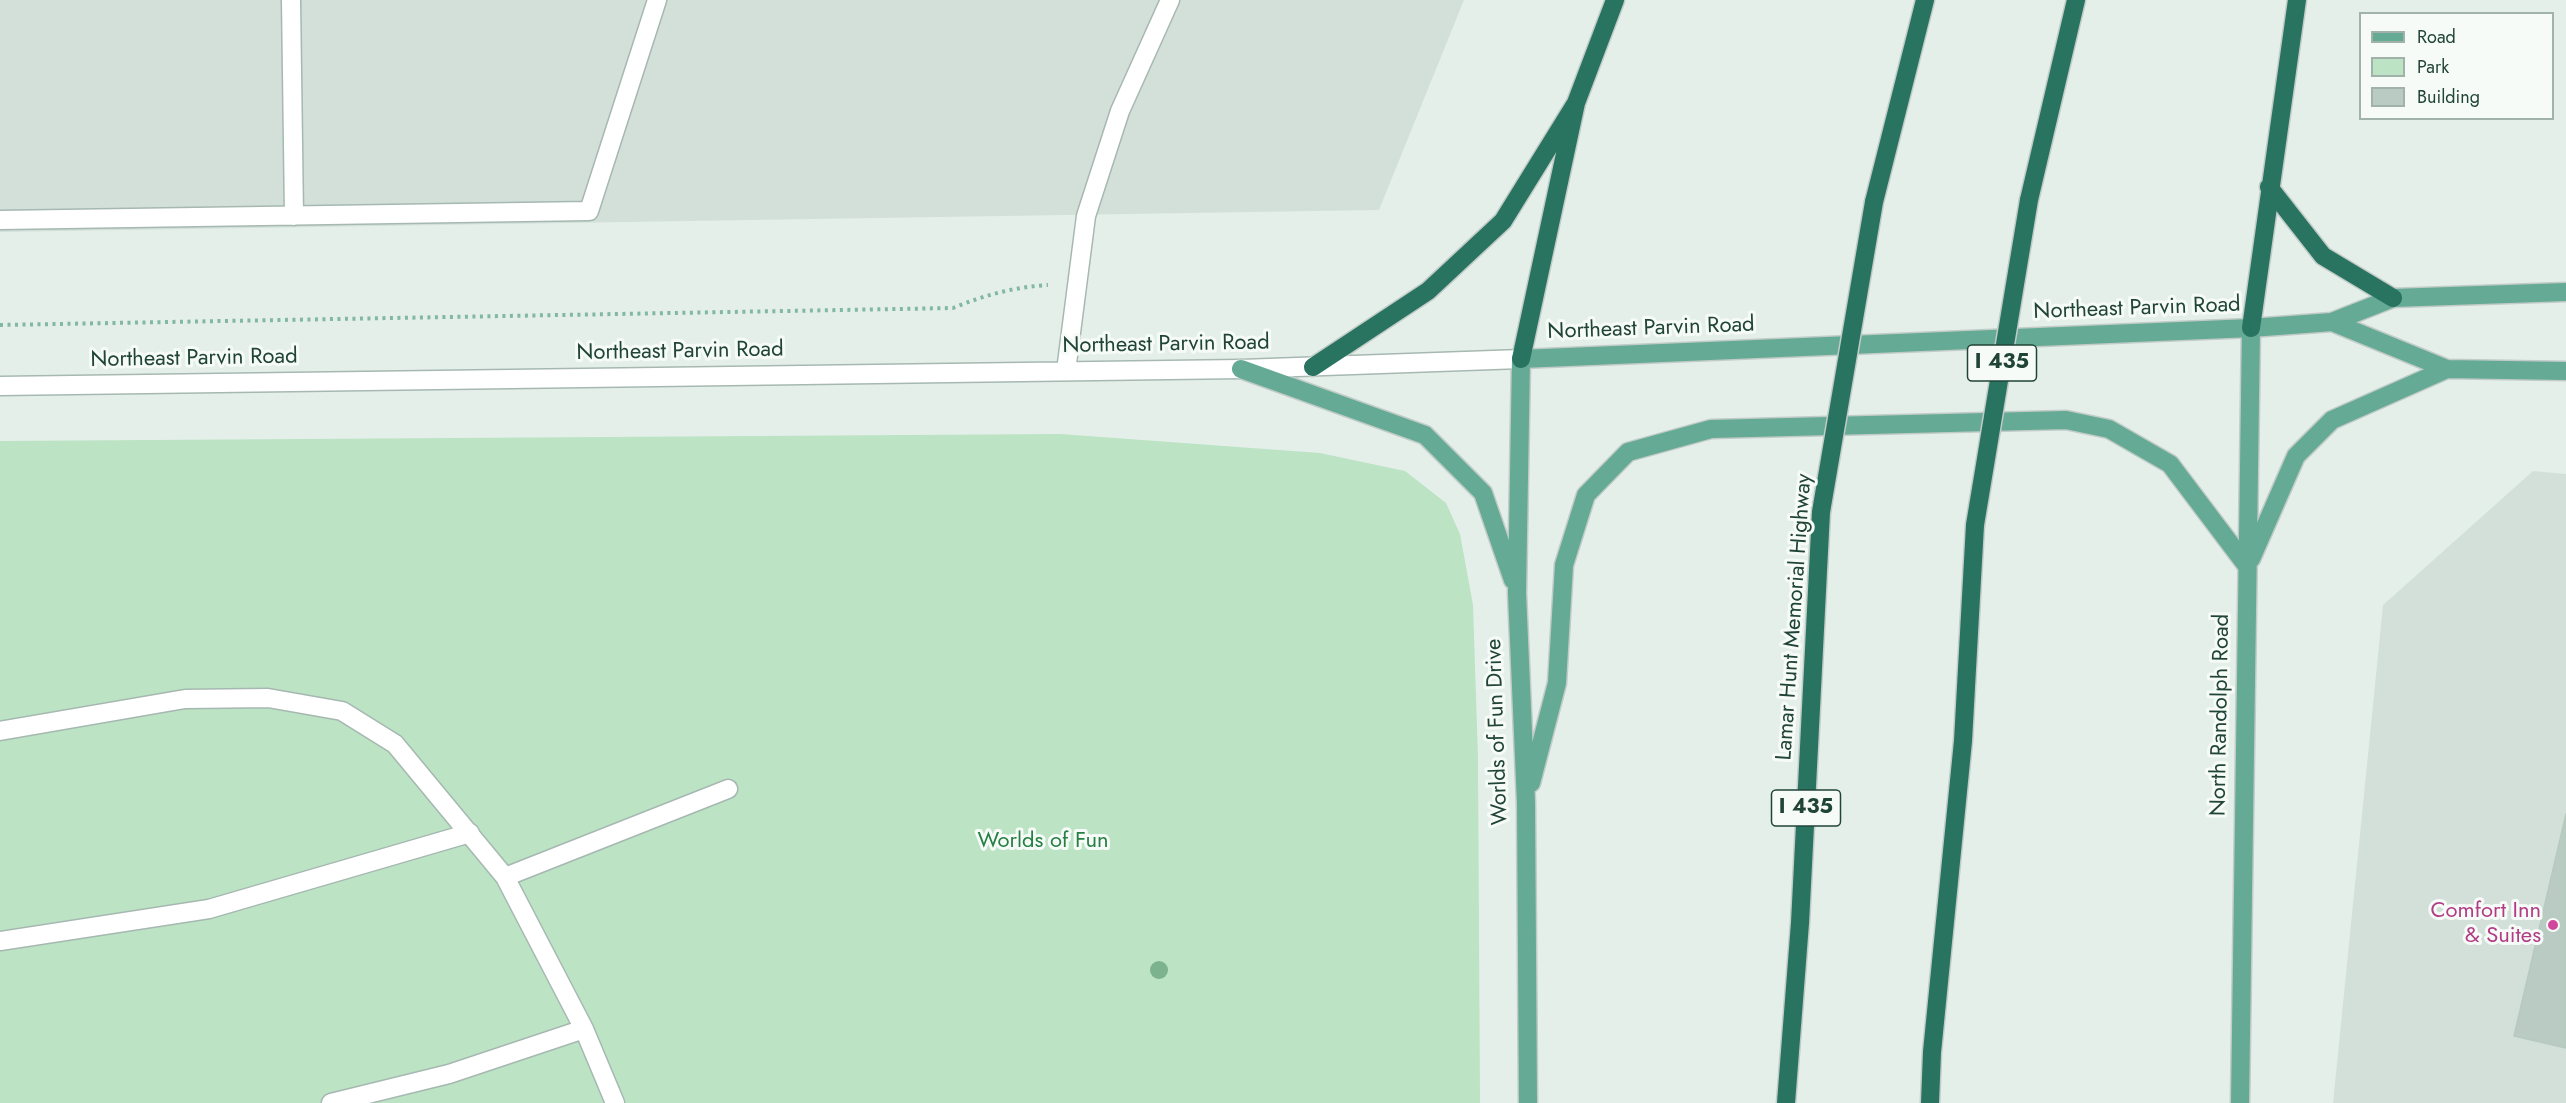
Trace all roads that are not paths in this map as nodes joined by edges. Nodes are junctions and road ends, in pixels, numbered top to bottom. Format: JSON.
{"nodes":[{"id":1,"x":291,"y":0,"type":"edge"},
{"id":2,"x":657,"y":0,"type":"edge"},
{"id":3,"x":1170,"y":0,"type":"edge"},
{"id":4,"x":1615,"y":0,"type":"edge"},
{"id":5,"x":1925,"y":0,"type":"edge"},
{"id":6,"x":2076,"y":0,"type":"edge"},
{"id":7,"x":2297,"y":0,"type":"edge"},
{"id":8,"x":1576,"y":104,"type":"junction"},
{"id":9,"x":2269,"y":187,"type":"junction"},
{"id":10,"x":294,"y":216,"type":"junction"},
{"id":11,"x":0,"y":220,"type":"edge"},
{"id":12,"x":2566,"y":292,"type":"edge"},
{"id":13,"x":2393,"y":298,"type":"junction"},
{"id":14,"x":2332,"y":322,"type":"junction"},
{"id":15,"x":2251,"y":328,"type":"junction"},
{"id":16,"x":1521,"y":359,"type":"junction"},
{"id":17,"x":1313,"y":367,"type":"junction"},
{"id":18,"x":1241,"y":369,"type":"junction"},
{"id":19,"x":2447,"y":369,"type":"junction"},
{"id":20,"x":1066,"y":371,"type":"junction"},
{"id":21,"x":2566,"y":371,"type":"edge"},
{"id":22,"x":0,"y":386,"type":"edge"},
{"id":23,"x":2247,"y":566,"type":"junction"},
{"id":24,"x":1517,"y":593,"type":"junction"},
{"id":25,"x":0,"y":731,"type":"edge"},
{"id":26,"x":728,"y":789,"type":"dead end"},
{"id":27,"x":1526,"y":803,"type":"junction"},
{"id":28,"x":470,"y":833,"type":"junction"},
{"id":29,"x":505,"y":877,"type":"junction"},
{"id":30,"x":0,"y":941,"type":"edge"},
{"id":31,"x":584,"y":1029,"type":"junction"},
{"id":32,"x":331,"y":1103,"type":"edge"},
{"id":33,"x":615,"y":1103,"type":"edge"},
{"id":34,"x":1528,"y":1103,"type":"edge"},
{"id":35,"x":1786,"y":1103,"type":"edge"},
{"id":36,"x":1930,"y":1103,"type":"edge"},
{"id":37,"x":2240,"y":1103,"type":"edge"}],
"edges":[{"from":1,"to":10,"type":"street"},
{"from":2,"to":10,"type":"street"},
{"from":3,"to":20,"type":"street"},
{"from":4,"to":8,"type":"highway"},
{"from":5,"to":35,"type":"highway","name":"Lamar Hunt Memorial Highway","number":"I 435","bridge":true},
{"from":6,"to":36,"type":"highway","number":"I 435","bridge":true},
{"from":7,"to":9,"type":"highway"},
{"from":8,"to":16,"type":"highway"},
{"from":8,"to":17,"type":"highway"},
{"from":9,"to":13,"type":"highway"},
{"from":9,"to":15,"type":"highway"},
{"from":10,"to":11,"type":"street"},
{"from":12,"to":13,"type":"main road","name":"Northeast Parvin Road"},
{"from":13,"to":14,"type":"main road","name":"Northeast Parvin Road"},
{"from":14,"to":15,"type":"main road","name":"Northeast Parvin Road"},
{"from":14,"to":19,"type":"main road","name":"Northeast Parvin Road"},
{"from":15,"to":16,"type":"main road","name":"Northeast Parvin Road"},
{"from":15,"to":23,"type":"main road","name":"North Randolph Road"},
{"from":16,"to":17,"type":"street","name":"Northeast Parvin Road"},
{"from":16,"to":24,"type":"main road","name":"Worlds of Fun Drive"},
{"from":17,"to":18,"type":"street","name":"Northeast Parvin Road"},
{"from":18,"to":20,"type":"street","name":"Northeast Parvin Road"},
{"from":18,"to":24,"type":"main road"},
{"from":19,"to":21,"type":"main road","name":"Northeast Parvin Road"},
{"from":19,"to":23,"type":"main road"},
{"from":20,"to":22,"type":"street","name":"Northeast Parvin Road"},
{"from":23,"to":27,"type":"main road"},
{"from":23,"to":37,"type":"main road","name":"North Randolph Road"},
{"from":24,"to":27,"type":"main road","name":"Worlds of Fun Drive"},
{"from":25,"to":28,"type":"street"},
{"from":26,"to":29,"type":"street"},
{"from":27,"to":34,"type":"main road","name":"Worlds of Fun Drive"},
{"from":28,"to":29,"type":"street"},
{"from":28,"to":30,"type":"street"},
{"from":29,"to":31,"type":"street"},
{"from":31,"to":32,"type":"street"},
{"from":31,"to":33,"type":"street"}]}
